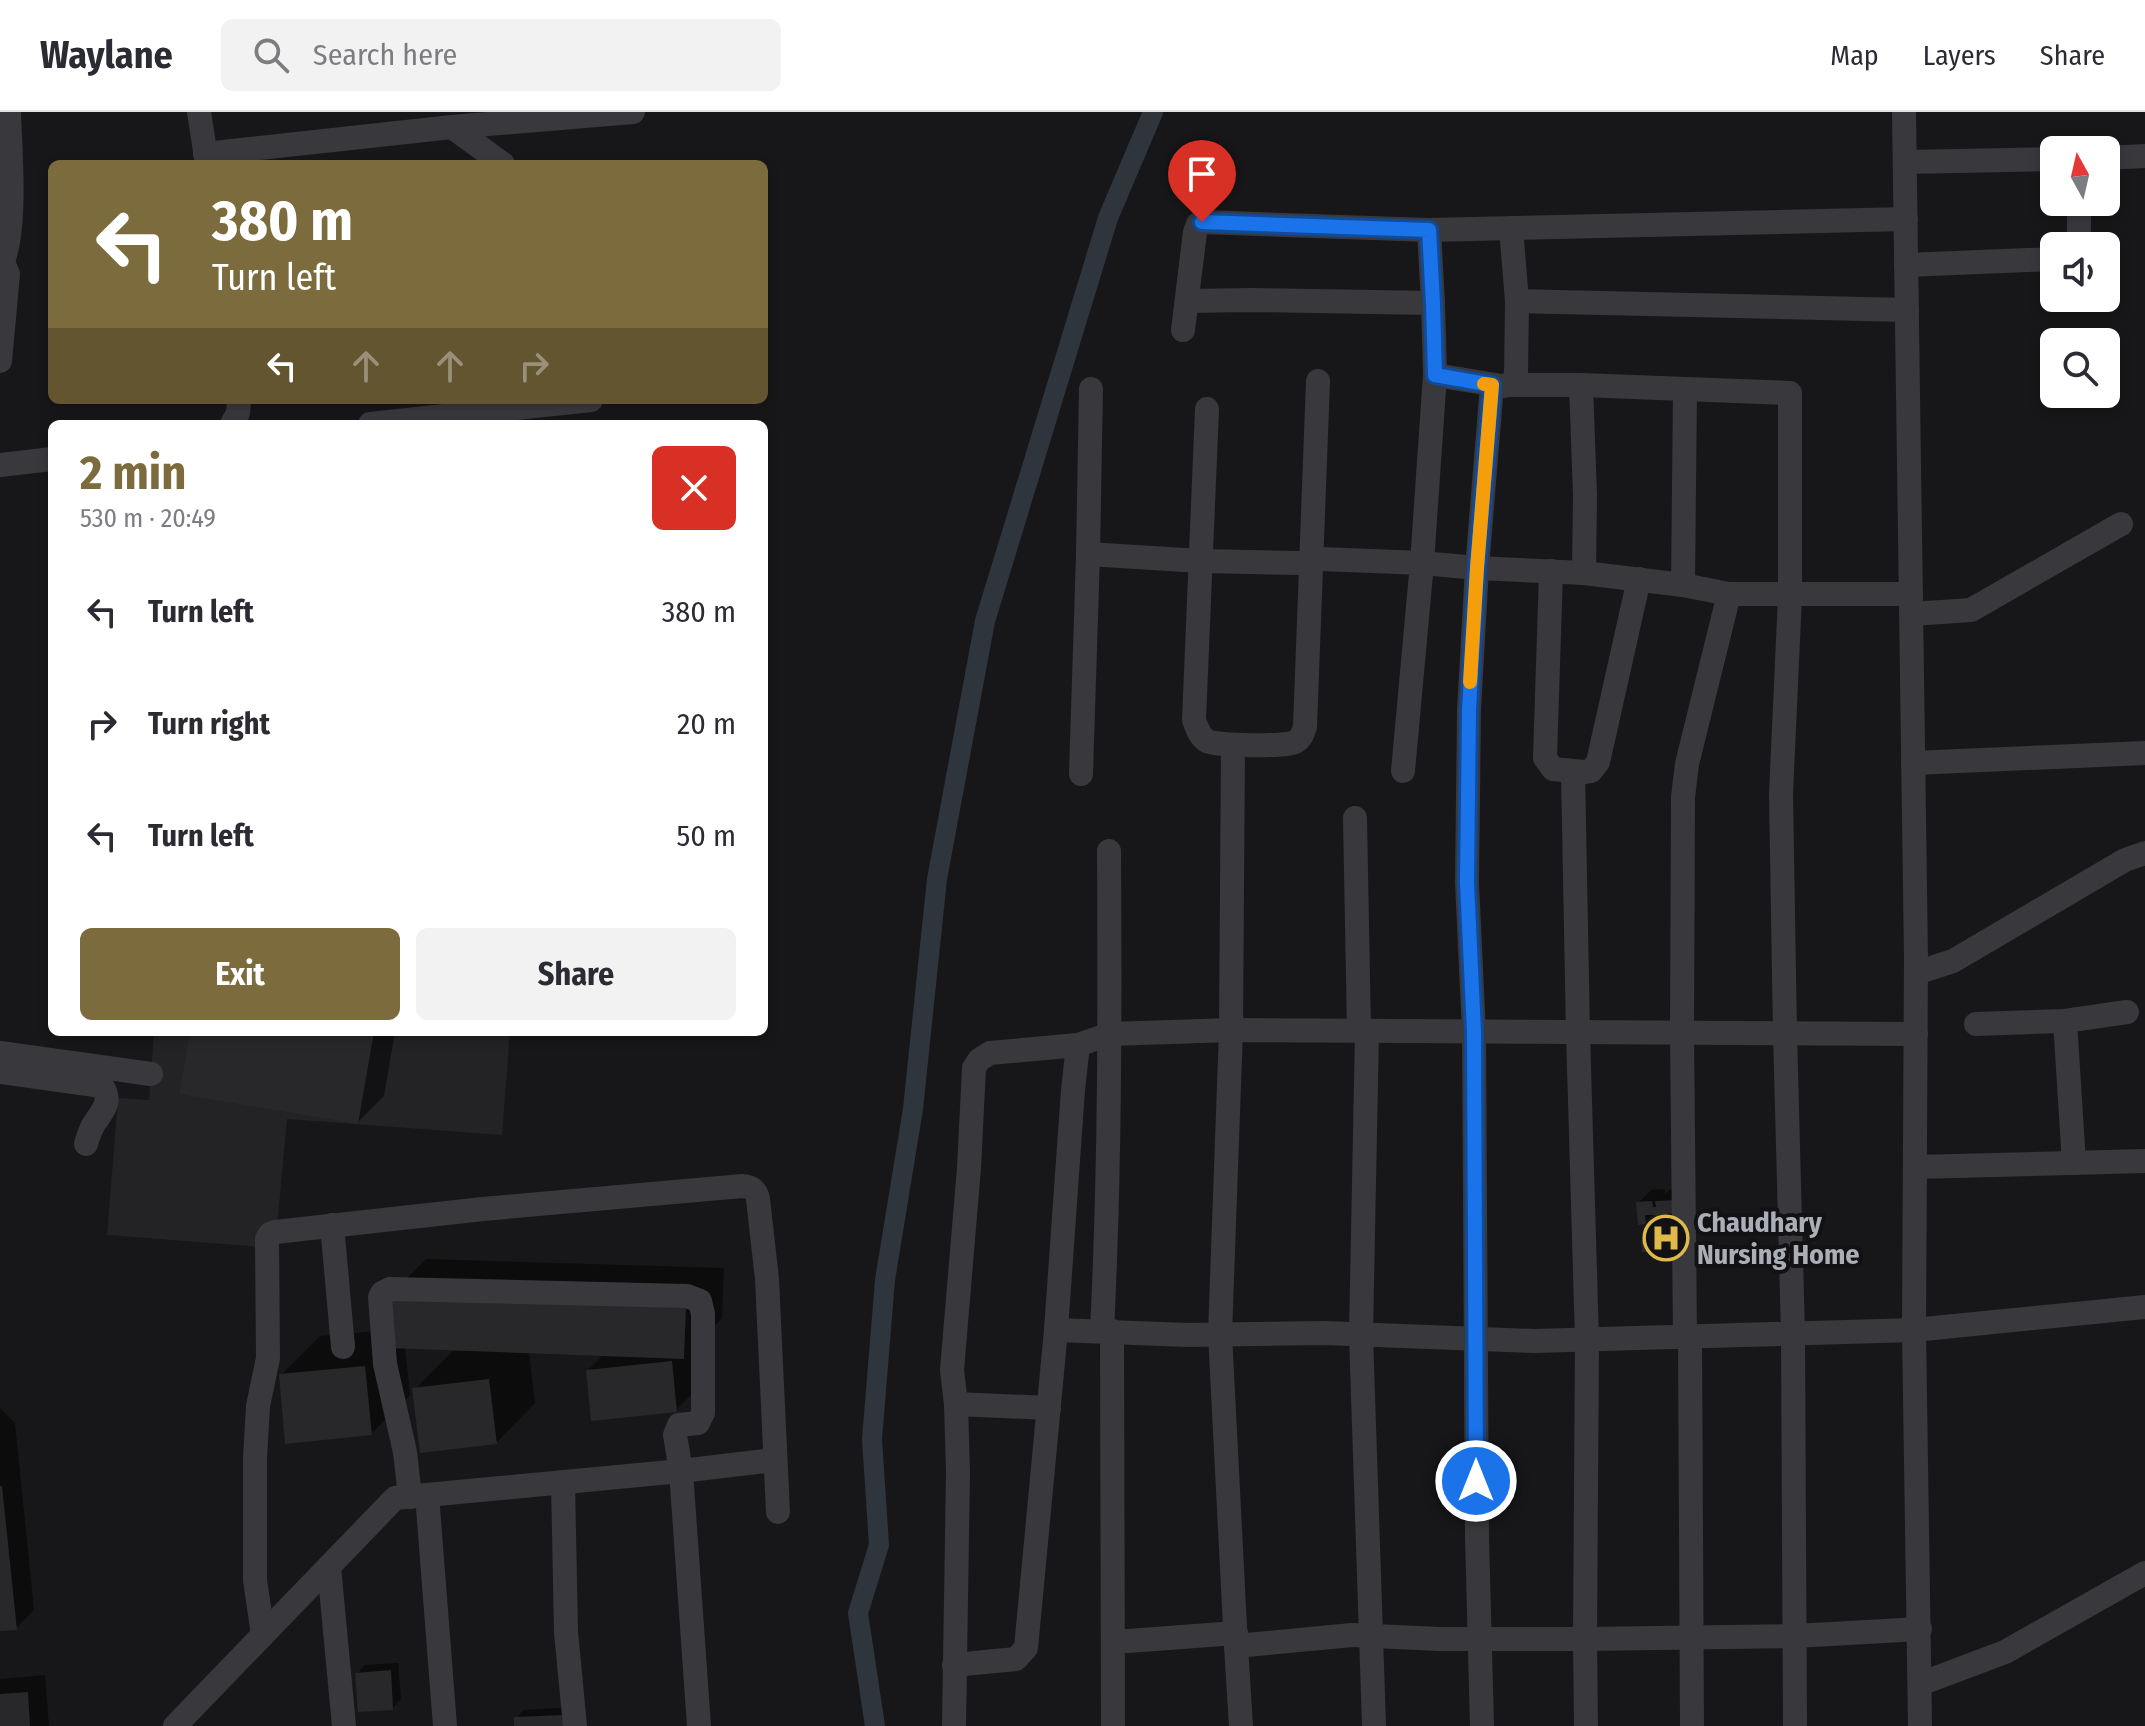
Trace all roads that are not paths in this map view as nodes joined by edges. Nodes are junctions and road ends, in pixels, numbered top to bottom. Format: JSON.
{"nodes":[{"id":1,"x":9,"y":112,"type":"edge"},
{"id":2,"x":199,"y":112,"type":"edge"},
{"id":3,"x":633,"y":112,"type":"edge"},
{"id":4,"x":1904,"y":112,"type":"edge"},
{"id":5,"x":395,"y":122,"type":"edge"},
{"id":6,"x":452,"y":127,"type":"junction"},
{"id":7,"x":2145,"y":156,"type":"edge"},
{"id":8,"x":2120,"y":157,"type":"edge"},
{"id":9,"x":206,"y":159,"type":"edge"},
{"id":10,"x":2040,"y":159,"type":"edge"},
{"id":11,"x":497,"y":160,"type":"edge"},
{"id":12,"x":1905,"y":162,"type":"junction"},
{"id":13,"x":1906,"y":219,"type":"junction"},
{"id":14,"x":1511,"y":228,"type":"junction"},
{"id":15,"x":1429,"y":230,"type":"junction"},
{"id":16,"x":2,"y":259,"type":"edge"},
{"id":17,"x":2040,"y":260,"type":"edge"},
{"id":18,"x":1906,"y":265,"type":"junction"},
{"id":19,"x":1187,"y":301,"type":"junction"},
{"id":20,"x":1517,"y":301,"type":"junction"},
{"id":21,"x":1433,"y":303,"type":"junction"},
{"id":22,"x":1907,"y":310,"type":"junction"},
{"id":23,"x":1183,"y":330,"type":"dead end"},
{"id":24,"x":0,"y":361,"type":"edge"},
{"id":25,"x":1435,"y":375,"type":"junction"},
{"id":26,"x":1318,"y":381,"type":"dead end"},
{"id":27,"x":1500,"y":385,"type":"junction"},
{"id":28,"x":1581,"y":385,"type":"junction"},
{"id":29,"x":1091,"y":389,"type":"dead end"},
{"id":30,"x":1685,"y":389,"type":"junction"},
{"id":31,"x":554,"y":404,"type":"edge"},
{"id":32,"x":1207,"y":409,"type":"dead end"},
{"id":33,"x":407,"y":420,"type":"edge"},
{"id":34,"x":48,"y":459,"type":"edge"},
{"id":35,"x":0,"y":465,"type":"edge"},
{"id":36,"x":2121,"y":524,"type":"dead end"},
{"id":37,"x":1088,"y":554,"type":"junction"},
{"id":38,"x":1311,"y":560,"type":"junction"},
{"id":39,"x":1201,"y":561,"type":"junction"},
{"id":40,"x":1422,"y":563,"type":"junction"},
{"id":41,"x":1477,"y":568,"type":"junction"},
{"id":42,"x":1551,"y":571,"type":"junction"},
{"id":43,"x":1584,"y":573,"type":"junction"},
{"id":44,"x":1639,"y":579,"type":"junction"},
{"id":45,"x":1683,"y":585,"type":"junction"},
{"id":46,"x":1729,"y":594,"type":"junction"},
{"id":47,"x":1790,"y":596,"type":"junction"},
{"id":48,"x":1911,"y":604,"type":"junction"},
{"id":49,"x":1233,"y":745,"type":"junction"},
{"id":50,"x":2145,"y":753,"type":"edge"},
{"id":51,"x":1913,"y":763,"type":"junction"},
{"id":52,"x":1403,"y":771,"type":"dead end"},
{"id":53,"x":1573,"y":772,"type":"junction"},
{"id":54,"x":1081,"y":774,"type":"dead end"},
{"id":55,"x":1355,"y":818,"type":"dead end"},
{"id":56,"x":1109,"y":851,"type":"dead end"},
{"id":57,"x":2145,"y":853,"type":"edge"},
{"id":58,"x":1916,"y":973,"type":"junction"},
{"id":59,"x":2127,"y":1012,"type":"dead end"},
{"id":60,"x":2065,"y":1021,"type":"junction"},
{"id":61,"x":1976,"y":1024,"type":"dead end"},
{"id":62,"x":1231,"y":1030,"type":"junction"},
{"id":63,"x":1363,"y":1031,"type":"junction"},
{"id":64,"x":1474,"y":1032,"type":"junction"},
{"id":65,"x":1578,"y":1033,"type":"junction"},
{"id":66,"x":1682,"y":1033,"type":"junction"},
{"id":67,"x":1785,"y":1033,"type":"junction"},
{"id":68,"x":1110,"y":1034,"type":"junction"},
{"id":69,"x":1916,"y":1034,"type":"junction"},
{"id":70,"x":1078,"y":1045,"type":"junction"},
{"id":71,"x":0,"y":1053,"type":"edge"},
{"id":72,"x":0,"y":1072,"type":"edge"},
{"id":73,"x":151,"y":1074,"type":"dead end"},
{"id":74,"x":86,"y":1144,"type":"dead end"},
{"id":75,"x":2145,"y":1161,"type":"edge"},
{"id":76,"x":2074,"y":1163,"type":"junction"},
{"id":77,"x":1915,"y":1167,"type":"junction"},
{"id":78,"x":332,"y":1225,"type":"junction"},
{"id":79,"x":2145,"y":1307,"type":"edge"},
{"id":80,"x":1056,"y":1330,"type":"junction"},
{"id":81,"x":1914,"y":1330,"type":"junction"},
{"id":82,"x":1107,"y":1331,"type":"junction"},
{"id":83,"x":1220,"y":1334,"type":"junction"},
{"id":84,"x":1793,"y":1334,"type":"junction"},
{"id":85,"x":1361,"y":1335,"type":"junction"},
{"id":86,"x":1688,"y":1337,"type":"junction"},
{"id":87,"x":1475,"y":1339,"type":"junction"},
{"id":88,"x":1587,"y":1340,"type":"junction"},
{"id":89,"x":343,"y":1347,"type":"dead end"},
{"id":90,"x":956,"y":1404,"type":"junction"},
{"id":91,"x":1049,"y":1408,"type":"junction"},
{"id":92,"x":774,"y":1460,"type":"junction"},
{"id":93,"x":681,"y":1471,"type":"junction"},
{"id":94,"x":563,"y":1482,"type":"junction"},
{"id":95,"x":418,"y":1496,"type":"junction"},
{"id":96,"x":778,"y":1512,"type":"dead end"},
{"id":97,"x":329,"y":1567,"type":"junction"},
{"id":98,"x":2145,"y":1573,"type":"edge"},
{"id":99,"x":1920,"y":1629,"type":"junction"},
{"id":100,"x":263,"y":1635,"type":"junction"},
{"id":101,"x":1372,"y":1636,"type":"junction"},
{"id":102,"x":1795,"y":1636,"type":"junction"},
{"id":103,"x":1693,"y":1637,"type":"junction"},
{"id":104,"x":1481,"y":1639,"type":"junction"},
{"id":105,"x":1585,"y":1639,"type":"junction"},
{"id":106,"x":1236,"y":1640,"type":"junction"},
{"id":107,"x":1114,"y":1642,"type":"junction"},
{"id":108,"x":954,"y":1665,"type":"junction"},
{"id":109,"x":1920,"y":1684,"type":"junction"},
{"id":110,"x":175,"y":1726,"type":"edge"},
{"id":111,"x":344,"y":1726,"type":"edge"},
{"id":112,"x":445,"y":1726,"type":"edge"},
{"id":113,"x":575,"y":1726,"type":"edge"},
{"id":114,"x":699,"y":1726,"type":"edge"},
{"id":115,"x":954,"y":1726,"type":"edge"},
{"id":116,"x":1113,"y":1726,"type":"edge"},
{"id":117,"x":1241,"y":1726,"type":"edge"},
{"id":118,"x":1374,"y":1726,"type":"edge"},
{"id":119,"x":1482,"y":1726,"type":"edge"},
{"id":120,"x":1586,"y":1726,"type":"edge"},
{"id":121,"x":1692,"y":1726,"type":"edge"},
{"id":122,"x":1795,"y":1726,"type":"edge"},
{"id":123,"x":1920,"y":1726,"type":"edge"}],
"edges":[{"from":1,"to":16,"type":"street"},
{"from":2,"to":9,"type":"street"},
{"from":3,"to":6,"type":"street"},
{"from":4,"to":12,"type":"street"},
{"from":5,"to":6,"type":"street"},
{"from":5,"to":9,"type":"street"},
{"from":6,"to":11,"type":"street"},
{"from":7,"to":8,"type":"street"},
{"from":10,"to":12,"type":"street"},
{"from":12,"to":13,"type":"street"},
{"from":13,"to":14,"type":"street"},
{"from":13,"to":18,"type":"street"},
{"from":14,"to":15,"type":"street"},
{"from":14,"to":20,"type":"street"},
{"from":15,"to":19,"type":"street"},
{"from":15,"to":21,"type":"street"},
{"from":16,"to":24,"type":"street"},
{"from":17,"to":18,"type":"street"},
{"from":18,"to":22,"type":"street"},
{"from":19,"to":21,"type":"street"},
{"from":19,"to":23,"type":"street"},
{"from":20,"to":22,"type":"street"},
{"from":20,"to":27,"type":"street"},
{"from":21,"to":25,"type":"street"},
{"from":22,"to":48,"type":"street"},
{"from":25,"to":27,"type":"street"},
{"from":25,"to":40,"type":"street"},
{"from":26,"to":38,"type":"street"},
{"from":27,"to":28,"type":"street"},
{"from":27,"to":41,"type":"street"},
{"from":28,"to":30,"type":"street"},
{"from":28,"to":43,"type":"street"},
{"from":29,"to":37,"type":"street"},
{"from":30,"to":45,"type":"street"},
{"from":30,"to":47,"type":"street"},
{"from":31,"to":33,"type":"street"},
{"from":32,"to":39,"type":"street"},
{"from":34,"to":35,"type":"street"},
{"from":36,"to":48,"type":"street"},
{"from":37,"to":39,"type":"street"},
{"from":37,"to":54,"type":"street"},
{"from":38,"to":39,"type":"street"},
{"from":38,"to":40,"type":"street"},
{"from":38,"to":49,"type":"street"},
{"from":39,"to":49,"type":"street"},
{"from":40,"to":41,"type":"street"},
{"from":40,"to":52,"type":"street"},
{"from":41,"to":42,"type":"street"},
{"from":41,"to":64,"type":"street"},
{"from":42,"to":43,"type":"street"},
{"from":42,"to":53,"type":"street"},
{"from":43,"to":44,"type":"street"},
{"from":44,"to":45,"type":"street"},
{"from":44,"to":53,"type":"street"},
{"from":45,"to":46,"type":"street"},
{"from":46,"to":47,"type":"street"},
{"from":46,"to":66,"type":"street"},
{"from":47,"to":48,"type":"street"},
{"from":47,"to":67,"type":"street"},
{"from":48,"to":51,"type":"street"},
{"from":49,"to":62,"type":"street"},
{"from":50,"to":51,"type":"street"},
{"from":51,"to":58,"type":"street"},
{"from":53,"to":65,"type":"street"},
{"from":55,"to":63,"type":"street"},
{"from":56,"to":68,"type":"street"},
{"from":57,"to":58,"type":"street"},
{"from":58,"to":69,"type":"street"},
{"from":59,"to":60,"type":"street"},
{"from":60,"to":61,"type":"street"},
{"from":60,"to":76,"type":"street"},
{"from":62,"to":63,"type":"street"},
{"from":62,"to":68,"type":"street"},
{"from":62,"to":83,"type":"street"},
{"from":63,"to":64,"type":"street"},
{"from":63,"to":85,"type":"street"},
{"from":64,"to":65,"type":"street"},
{"from":64,"to":87,"type":"street"},
{"from":65,"to":66,"type":"street"},
{"from":65,"to":88,"type":"street"},
{"from":66,"to":67,"type":"street"},
{"from":66,"to":86,"type":"street"},
{"from":67,"to":69,"type":"street"},
{"from":67,"to":84,"type":"street"},
{"from":68,"to":70,"type":"street"},
{"from":68,"to":82,"type":"street"},
{"from":69,"to":77,"type":"street"},
{"from":70,"to":80,"type":"street"},
{"from":70,"to":90,"type":"street"},
{"from":71,"to":73,"type":"street"},
{"from":72,"to":74,"type":"street"},
{"from":75,"to":76,"type":"street"},
{"from":76,"to":77,"type":"street"},
{"from":77,"to":81,"type":"street"},
{"from":78,"to":89,"type":"street"},
{"from":78,"to":92,"type":"street"},
{"from":78,"to":100,"type":"street"},
{"from":79,"to":81,"type":"street"},
{"from":80,"to":82,"type":"street"},
{"from":80,"to":91,"type":"street"},
{"from":81,"to":84,"type":"street"},
{"from":81,"to":99,"type":"street"},
{"from":82,"to":83,"type":"street"},
{"from":82,"to":107,"type":"street"},
{"from":83,"to":85,"type":"street"},
{"from":83,"to":106,"type":"street"},
{"from":84,"to":86,"type":"street"},
{"from":84,"to":102,"type":"street"},
{"from":85,"to":87,"type":"street"},
{"from":85,"to":101,"type":"street"},
{"from":86,"to":88,"type":"street"},
{"from":86,"to":103,"type":"street"},
{"from":87,"to":88,"type":"street"},
{"from":87,"to":104,"type":"street"},
{"from":88,"to":105,"type":"street"},
{"from":90,"to":91,"type":"street"},
{"from":90,"to":108,"type":"street"},
{"from":91,"to":108,"type":"street"},
{"from":92,"to":93,"type":"street"},
{"from":92,"to":96,"type":"street"},
{"from":93,"to":94,"type":"street"},
{"from":93,"to":95,"type":"street"},
{"from":93,"to":114,"type":"street"},
{"from":94,"to":95,"type":"street"},
{"from":94,"to":113,"type":"street"},
{"from":95,"to":97,"type":"street"},
{"from":95,"to":112,"type":"street"},
{"from":97,"to":100,"type":"street"},
{"from":97,"to":111,"type":"street"},
{"from":98,"to":109,"type":"street"},
{"from":99,"to":102,"type":"street"},
{"from":99,"to":109,"type":"street"},
{"from":100,"to":110,"type":"street"},
{"from":101,"to":104,"type":"street"},
{"from":101,"to":106,"type":"street"},
{"from":101,"to":118,"type":"street"},
{"from":102,"to":103,"type":"street"},
{"from":102,"to":122,"type":"street"},
{"from":103,"to":105,"type":"street"},
{"from":103,"to":121,"type":"street"},
{"from":104,"to":105,"type":"street"},
{"from":104,"to":119,"type":"street"},
{"from":105,"to":120,"type":"street"},
{"from":106,"to":107,"type":"street"},
{"from":106,"to":117,"type":"street"},
{"from":107,"to":116,"type":"street"},
{"from":108,"to":115,"type":"street"},
{"from":109,"to":123,"type":"street"}]}
